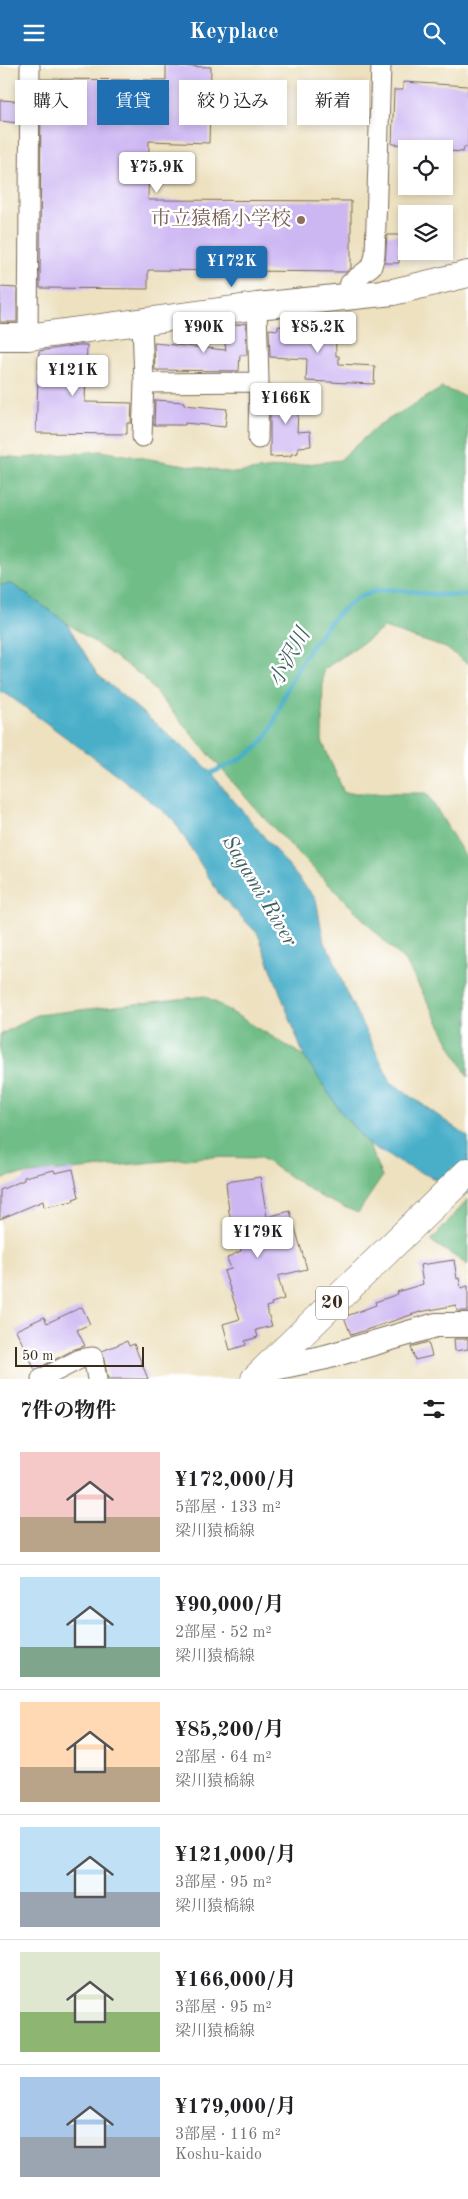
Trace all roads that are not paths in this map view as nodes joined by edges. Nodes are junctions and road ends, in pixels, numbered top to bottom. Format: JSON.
{"nodes":[{"id":1,"x":30,"y":65,"type":"edge"},
{"id":2,"x":381,"y":65,"type":"edge"},
{"id":3,"x":468,"y":274,"type":"edge"},
{"id":4,"x":346,"y":298,"type":"junction"},
{"id":5,"x":257,"y":305,"type":"junction"},
{"id":6,"x":142,"y":321,"type":"junction"},
{"id":7,"x":0,"y":337,"type":"edge"},
{"id":8,"x":28,"y":337,"type":"junction"},
{"id":9,"x":259,"y":382,"type":"junction"},
{"id":10,"x":144,"y":383,"type":"junction"},
{"id":11,"x":142,"y":437,"type":"dead end"},
{"id":12,"x":258,"y":439,"type":"dead end"},
{"id":13,"x":468,"y":1172,"type":"edge"},
{"id":14,"x":468,"y":1325,"type":"edge"},
{"id":15,"x":260,"y":1374,"type":"edge"},
{"id":16,"x":41,"y":1379,"type":"edge"},
{"id":17,"x":97,"y":1379,"type":"edge"}],
"edges":[{"from":1,"to":8,"type":"street"},
{"from":2,"to":4,"type":"street"},
{"from":3,"to":4,"type":"main road"},
{"from":4,"to":5,"type":"main road"},
{"from":5,"to":6,"type":"main road"},
{"from":5,"to":9,"type":"street"},
{"from":6,"to":8,"type":"main road"},
{"from":6,"to":10,"type":"street"},
{"from":7,"to":8,"type":"main road"},
{"from":9,"to":10,"type":"street"},
{"from":9,"to":12,"type":"street"},
{"from":10,"to":11,"type":"street"},
{"from":13,"to":15,"type":"highway","number":"20"},
{"from":14,"to":15,"type":"street"},
{"from":16,"to":17,"type":"street"}]}
